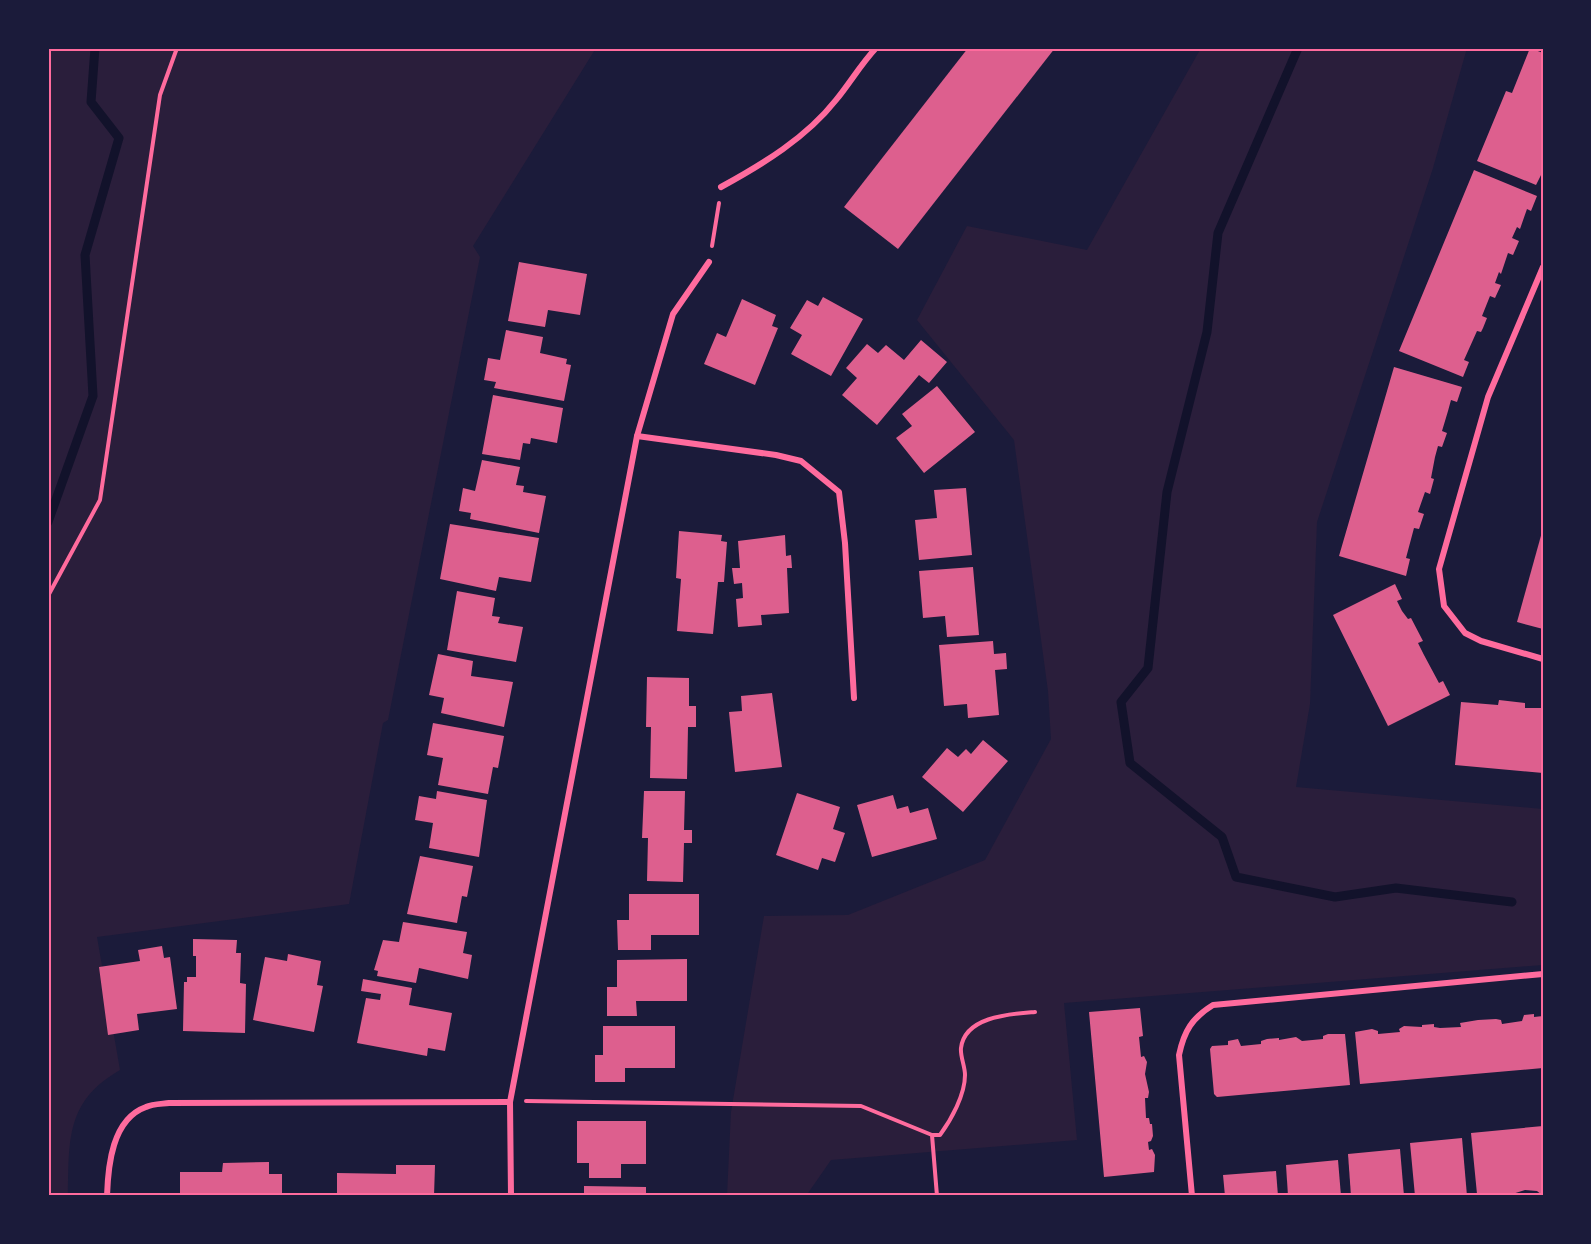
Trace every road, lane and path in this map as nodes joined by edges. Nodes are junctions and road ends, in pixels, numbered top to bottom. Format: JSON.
{"nodes":[{"id":1,"x":177,"y":48,"type":"edge"},
{"id":2,"x":876,"y":48,"type":"edge"},
{"id":3,"x":721,"y":188,"type":"joint"},
{"id":4,"x":710,"y":262,"type":"joint"},
{"id":5,"x":1543,"y":267,"type":"edge"},
{"id":6,"x":637,"y":436,"type":"junction"},
{"id":7,"x":48,"y":596,"type":"edge"},
{"id":8,"x":1543,"y":659,"type":"edge"},
{"id":9,"x":854,"y":698,"type":"dead end"},
{"id":10,"x":1543,"y":974,"type":"edge"},
{"id":11,"x":1035,"y":1012,"type":"dead end"},
{"id":12,"x":510,"y":1102,"type":"junction"},
{"id":13,"x":932,"y":1135,"type":"junction"},
{"id":14,"x":107,"y":1196,"type":"edge"},
{"id":15,"x":511,"y":1196,"type":"edge"},
{"id":16,"x":937,"y":1196,"type":"edge"},
{"id":17,"x":1192,"y":1196,"type":"edge"}],
"edges":[{"from":1,"to":7,"type":"path"},
{"from":2,"to":3,"type":"street"},
{"from":3,"to":4,"type":"path"},
{"from":4,"to":6,"type":"street"},
{"from":5,"to":8,"type":"street"},
{"from":6,"to":9,"type":"street"},
{"from":6,"to":12,"type":"street"},
{"from":10,"to":17,"type":"street"},
{"from":11,"to":13,"type":"path"},
{"from":12,"to":13,"type":"path"},
{"from":12,"to":14,"type":"street"},
{"from":12,"to":15,"type":"street"},
{"from":13,"to":16,"type":"path"}]}
